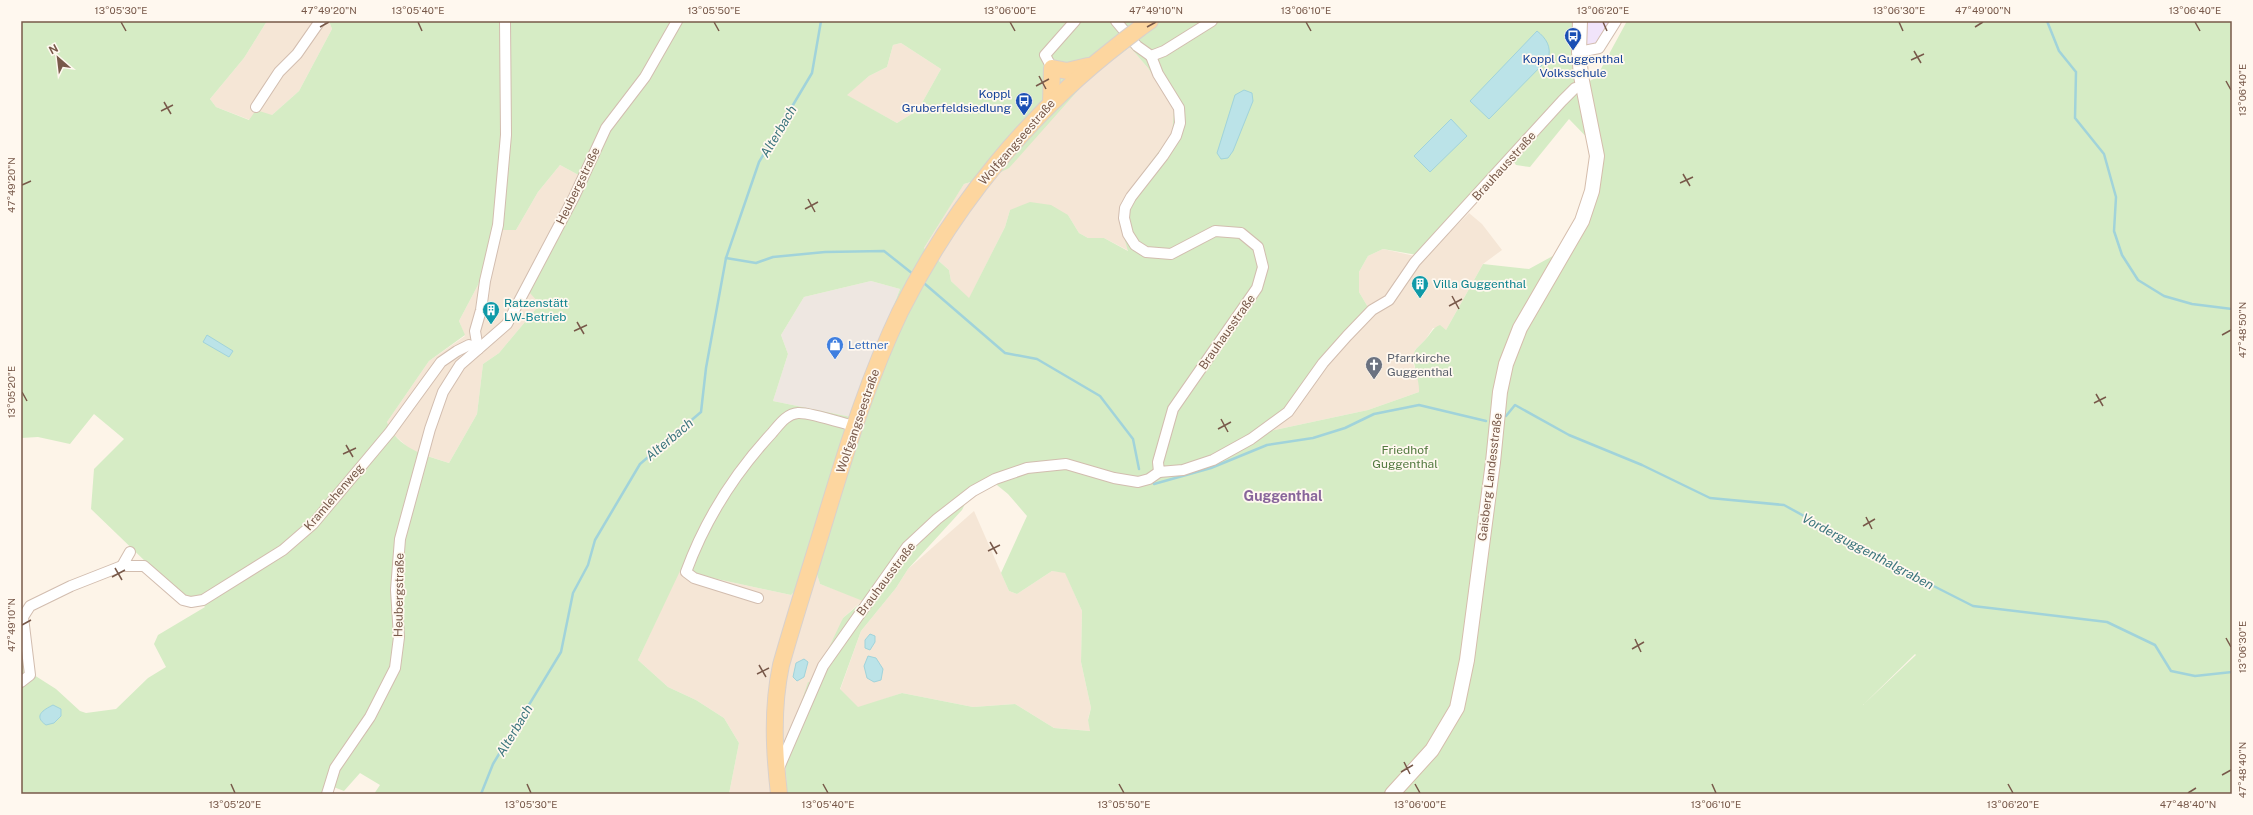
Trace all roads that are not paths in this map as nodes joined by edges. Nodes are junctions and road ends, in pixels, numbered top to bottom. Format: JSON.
{"nodes":[{"id":1,"x":320,"y":21,"type":"edge"},
{"id":2,"x":505,"y":21,"type":"edge"},
{"id":3,"x":677,"y":21,"type":"edge"},
{"id":4,"x":1075,"y":21,"type":"edge"},
{"id":5,"x":1116,"y":21,"type":"edge"},
{"id":6,"x":1212,"y":21,"type":"edge"},
{"id":7,"x":1580,"y":21,"type":"edge"},
{"id":8,"x":1616,"y":21,"type":"edge"},
{"id":9,"x":1145,"y":25,"type":"edge"},
{"id":10,"x":1579,"y":52,"type":"junction"},
{"id":11,"x":1151,"y":56,"type":"junction"},
{"id":12,"x":1092,"y":65,"type":"junction"},
{"id":13,"x":1052,"y":68,"type":"junction"},
{"id":14,"x":1583,"y":86,"type":"junction"},
{"id":15,"x":1051,"y":103,"type":"junction"},
{"id":16,"x":256,"y":107,"type":"dead end"},
{"id":17,"x":478,"y":349,"type":"junction"},
{"id":18,"x":854,"y":426,"type":"junction"},
{"id":19,"x":1160,"y":472,"type":"junction"},
{"id":20,"x":130,"y":552,"type":"dead end"},
{"id":21,"x":122,"y":566,"type":"junction"},
{"id":22,"x":758,"y":598,"type":"dead end"},
{"id":23,"x":21,"y":682,"type":"edge"},
{"id":24,"x":777,"y":774,"type":"junction"},
{"id":25,"x":327,"y":794,"type":"edge"},
{"id":26,"x":779,"y":794,"type":"edge"},
{"id":27,"x":1392,"y":794,"type":"edge"}],
"edges":[{"from":1,"to":16,"type":"street"},
{"from":2,"to":17,"type":"street"},
{"from":3,"to":17,"type":"street","name":"Heubergstraße"},
{"from":4,"to":13,"type":"street"},
{"from":5,"to":11,"type":"street"},
{"from":6,"to":11,"type":"street"},
{"from":7,"to":10,"type":"main road","name":"Gaisberg Landesstraße"},
{"from":8,"to":10,"type":"street"},
{"from":9,"to":12,"type":"main road","name":"Wolfgangseestraße","bridge":true},
{"from":10,"to":14,"type":"main road","name":"Gaisberg Landesstraße"},
{"from":11,"to":19,"type":"street","name":"Brauhausstraße"},
{"from":12,"to":13,"type":"main road"},
{"from":12,"to":15,"type":"main road","name":"Wolfgangseestraße"},
{"from":13,"to":15,"type":"main road"},
{"from":14,"to":19,"type":"street","name":"Brauhausstraße"},
{"from":14,"to":27,"type":"main road","name":"Gaisberg Landesstraße"},
{"from":15,"to":18,"type":"main road","name":"Wolfgangseestraße"},
{"from":17,"to":21,"type":"street","name":"Kramlehenweg"},
{"from":17,"to":25,"type":"street","name":"Heubergstraße"},
{"from":18,"to":22,"type":"street"},
{"from":18,"to":24,"type":"main road","name":"Wolfgangseestraße"},
{"from":19,"to":24,"type":"street","name":"Brauhausstraße"},
{"from":20,"to":21,"type":"street"},
{"from":21,"to":23,"type":"street","name":"Kramlehenweg"},
{"from":24,"to":26,"type":"main road","name":"Wolfgangseestraße"}]}
